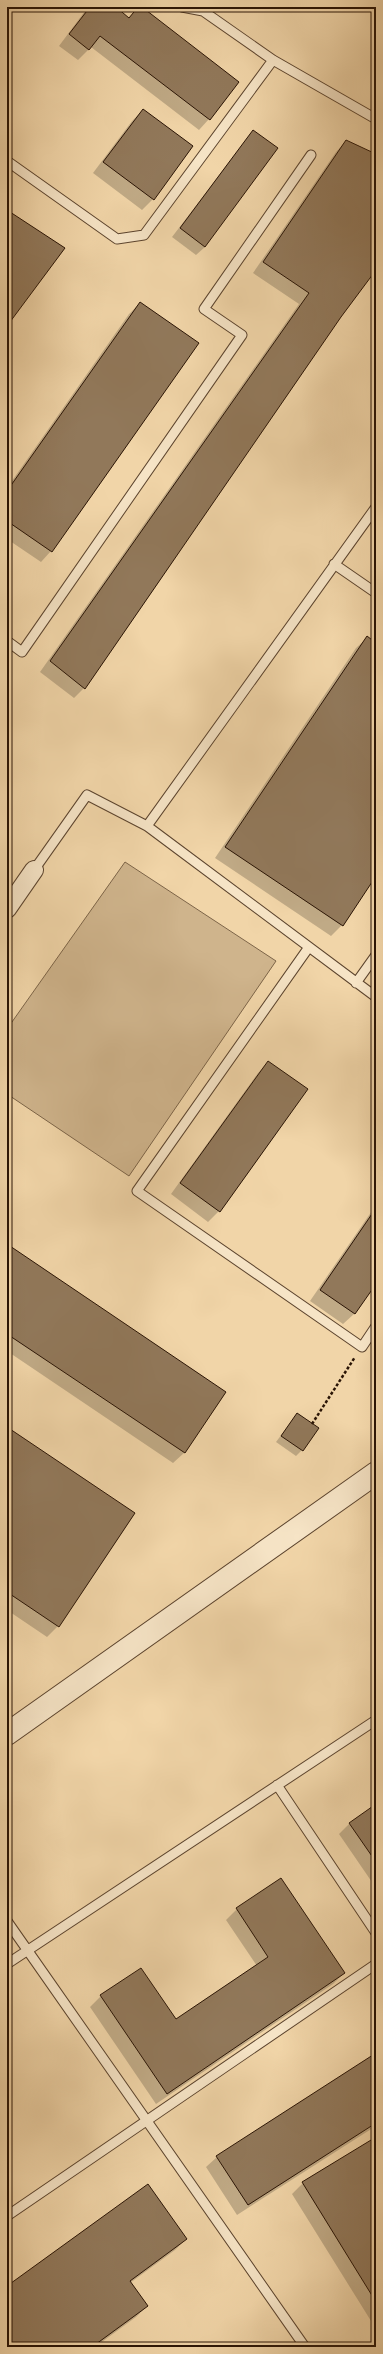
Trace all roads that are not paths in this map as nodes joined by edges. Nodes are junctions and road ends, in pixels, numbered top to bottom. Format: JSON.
{"nodes":[{"id":1,"x":182,"y":7,"type":"edge"},
{"id":2,"x":273,"y":60,"type":"junction"},
{"id":3,"x":376,"y":119,"type":"edge"},
{"id":4,"x":311,"y":156,"type":"dead end"},
{"id":5,"x":7,"y":161,"type":"edge"},
{"id":6,"x":376,"y":507,"type":"edge"},
{"id":7,"x":334,"y":564,"type":"junction"},
{"id":8,"x":376,"y":593,"type":"edge"},
{"id":9,"x":7,"y":642,"type":"edge"},
{"id":10,"x":147,"y":826,"type":"junction"},
{"id":11,"x":34,"y":870,"type":"joint"},
{"id":12,"x":7,"y":908,"type":"edge"},
{"id":13,"x":309,"y":947,"type":"junction"},
{"id":14,"x":376,"y":955,"type":"edge"},
{"id":15,"x":356,"y":983,"type":"junction"},
{"id":16,"x":376,"y":997,"type":"edge"},
{"id":17,"x":376,"y":1326,"type":"edge"},
{"id":18,"x":376,"y":1473,"type":"edge"},
{"id":19,"x":376,"y":1720,"type":"edge"},
{"id":20,"x":12,"y":1728,"type":"edge"},
{"id":21,"x":277,"y":1786,"type":"junction"},
{"id":22,"x":7,"y":1921,"type":"edge"},
{"id":23,"x":376,"y":1933,"type":"edge"},
{"id":24,"x":28,"y":1950,"type":"junction"},
{"id":25,"x":7,"y":1964,"type":"edge"},
{"id":26,"x":376,"y":1964,"type":"edge"},
{"id":27,"x":147,"y":2121,"type":"junction"},
{"id":28,"x":7,"y":2216,"type":"edge"},
{"id":29,"x":305,"y":2347,"type":"edge"}],
"edges":[{"from":1,"to":2,"type":"lane"},
{"from":2,"to":3,"type":"lane"},
{"from":2,"to":5,"type":"lane"},
{"from":4,"to":9,"type":"lane"},
{"from":6,"to":7,"type":"lane"},
{"from":7,"to":8,"type":"lane"},
{"from":7,"to":10,"type":"lane"},
{"from":10,"to":11,"type":"lane"},
{"from":10,"to":13,"type":"lane"},
{"from":11,"to":12,"type":"street"},
{"from":13,"to":15,"type":"lane"},
{"from":13,"to":17,"type":"lane"},
{"from":14,"to":15,"type":"lane"},
{"from":15,"to":16,"type":"lane"},
{"from":18,"to":20,"type":"street"},
{"from":19,"to":21,"type":"lane"},
{"from":21,"to":23,"type":"lane"},
{"from":21,"to":24,"type":"lane"},
{"from":22,"to":24,"type":"lane"},
{"from":24,"to":25,"type":"lane"},
{"from":24,"to":27,"type":"lane"},
{"from":26,"to":27,"type":"lane"},
{"from":27,"to":28,"type":"lane"},
{"from":27,"to":29,"type":"lane"}]}
